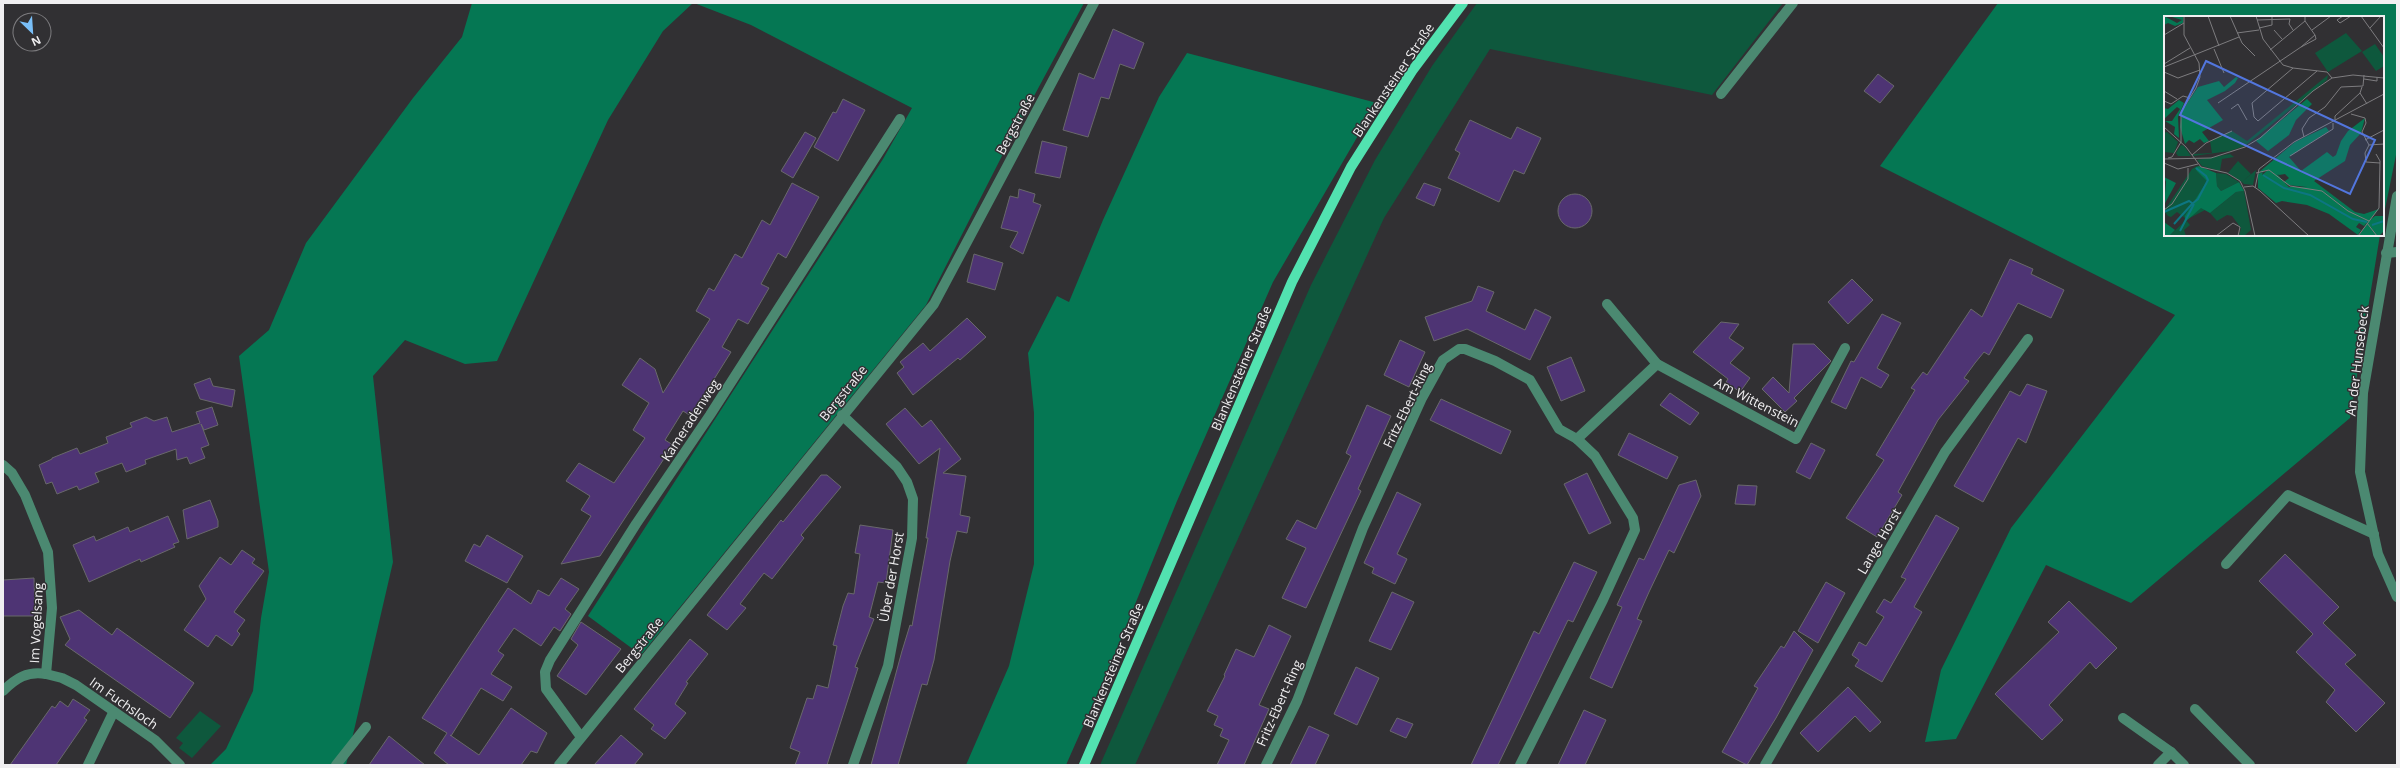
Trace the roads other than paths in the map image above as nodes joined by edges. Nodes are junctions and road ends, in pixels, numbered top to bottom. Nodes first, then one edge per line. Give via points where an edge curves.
1 (1094, 3) edge
2 (1463, 3) edge
3 (1793, 3) edge
4 (1721, 94) dead end
5 (900, 119) dead end
6 (2397, 196) edge
7 (2397, 252) edge
8 (2386, 253) junction
9 (1607, 304) dead end
10 (2028, 339) dead end
11 (1846, 348) dead end
12 (1657, 364) junction
13 (842, 415) junction
14 (1577, 439) junction
15 (3, 465) edge
16 (2374, 534) junction
17 (2226, 564) dead end
18 (2397, 597) edge
19 (46, 674) junction
20 (3, 691) edge
21 (2195, 709) dead end
22 (113, 713) junction
23 (2123, 718) dead end
24 (366, 727) dead end
25 (581, 737) junction
26 (2171, 752) junction
27 (563, 764) edge
28 (88, 765) edge
29 (180, 765) edge
30 (336, 765) edge
31 (853, 765) edge
32 (1084, 765) edge
33 (1266, 765) edge
34 (1520, 765) edge
35 (1766, 765) edge
36 (2158, 765) edge
37 (2184, 765) edge
38 (2250, 765) edge

1 - 13 street, Bergstraße via 934,304
2 - 32 main road, Blankensteiner Straße via 1412,71 1351,167 1292,282
3 - 4 street
5 - 25 street, Kameradenweg via 550,660 545,672 546,689
6 - 8 street, An der Hunsebeck
7 - 8 street
8 - 16 street, An der Hunsebeck via 2363,393 2360,472
9 - 12 street, Am Wittenstein
10 - 35 street, Lange Horst via 1945,452
11 - 12 street, Am Wittenstein via 1796,439
12 - 14 street
13 - 25 street, Bergstraße
13 - 31 street, Über der Horst via 897,467 907,482 913,499 912,538 888,666
14 - 33 street, Fritz-Ebert-Ring via 1559,429 1533,384 1520,374 1465,349 1459,349 1443,360 1422,398 1363,528 1297,700
14 - 34 street, Fritz-Ebert-Ring via 1595,456 1632,518 1635,530 1603,600
15 - 19 street, Im Vogelsang via 12,473 25,495 48,552 52,608
16 - 17 street via 2288,495
16 - 18 street, An der Hunsebeck via 2378,554
19 - 20 street, Im Vogelsang via 32,673 19,677
19 - 22 street, Im Fuchsloch via 76,685
21 - 38 street
22 - 28 street
22 - 29 street, Im Fuchsloch via 154,740
23 - 26 street
24 - 30 street
25 - 27 street, Bergstraße
26 - 36 street
26 - 37 street

